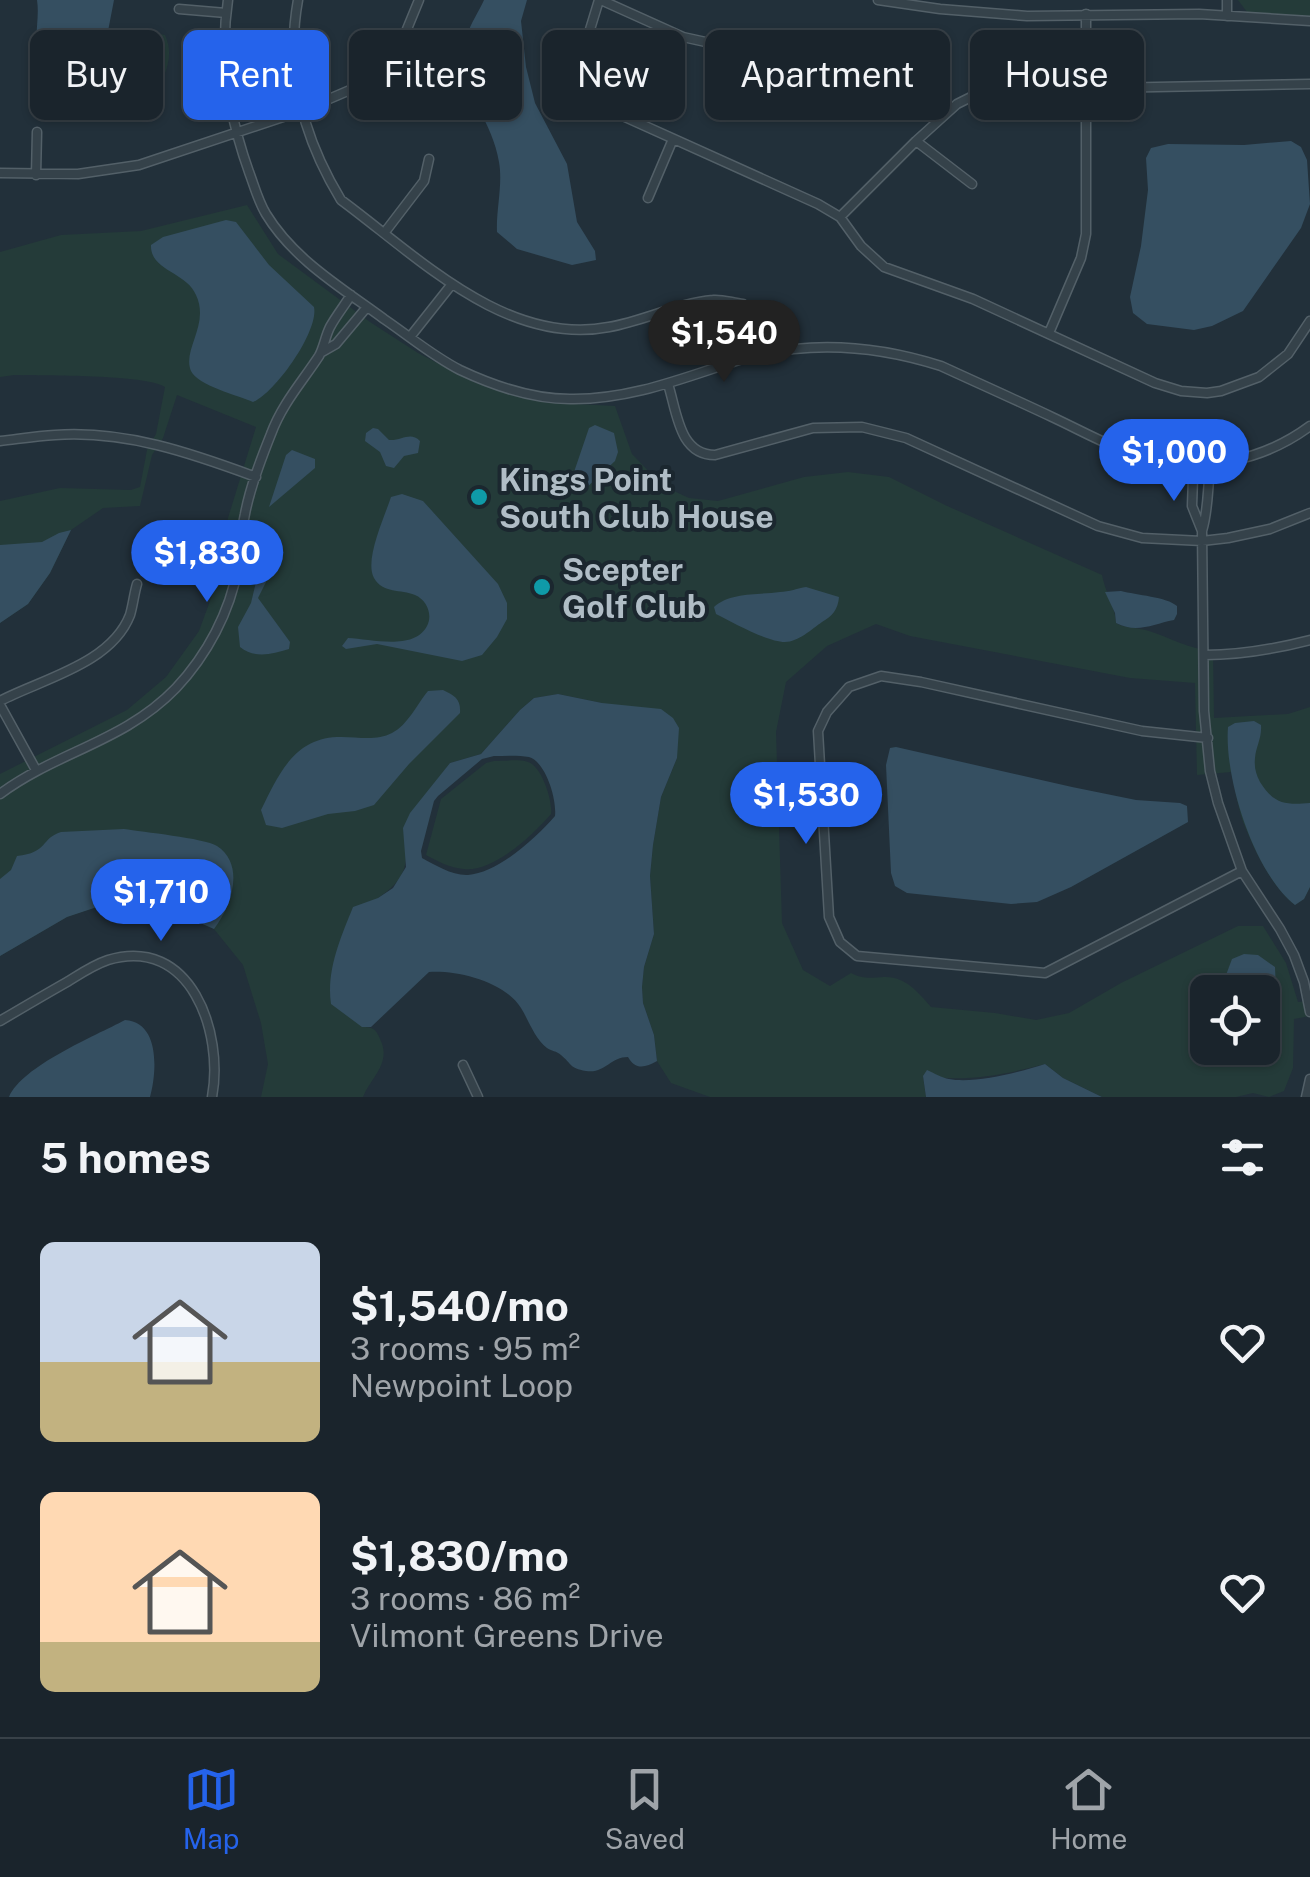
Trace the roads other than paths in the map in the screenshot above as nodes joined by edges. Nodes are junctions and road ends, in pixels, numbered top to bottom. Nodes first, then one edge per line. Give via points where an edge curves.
1 (228, 0) edge
2 (298, 0) edge
3 (419, 0) edge
4 (600, 0) edge
5 (878, 0) edge
6 (1227, 0) edge
7 (179, 9) dead end
8 (226, 13) junction
9 (1086, 14) junction
10 (1226, 16) junction
11 (1310, 21) edge
12 (295, 30) edge
13 (1086, 30) edge
14 (705, 42) edge
15 (1310, 84) edge
16 (1144, 88) edge
17 (970, 98) edge
18 (329, 100) edge
19 (274, 120) edge
20 (304, 120) edge
21 (1086, 120) edge
22 (37, 132) dead end
23 (234, 132) junction
24 (674, 140) junction
25 (916, 141) junction
26 (430, 159) dead end
27 (0, 174) edge
28 (36, 176) junction
29 (972, 184) dead end
30 (648, 198) dead end
31 (840, 217) junction
32 (385, 232) junction
33 (452, 284) junction
34 (350, 295) junction
35 (743, 304) dead end
36 (367, 306) junction
37 (1310, 320) edge
38 (1049, 332) junction
39 (410, 337) junction
40 (322, 352) junction
41 (668, 384) junction
42 (1310, 426) edge
43 (0, 442) edge
44 (1211, 464) junction
45 (1190, 465) junction
46 (256, 477) junction
47 (1310, 513) edge
48 (1202, 536) junction
49 (136, 584) dead end
50 (1310, 640) edge
51 (1205, 655) junction
52 (0, 703) edge
53 (1208, 738) junction
54 (36, 770) junction
55 (0, 794) edge
56 (1242, 872) junction
57 (1310, 1008) edge
58 (0, 1020) edge
59 (463, 1064) dead end
60 (1310, 1080) edge
61 (212, 1097) edge
62 (478, 1097) edge
63 (1306, 1097) edge

1 - 8 street
2 - 12 street
3 - 18 street via 391,68
4 - 14 street
4 - 24 street via 588,36 598,95 614,112
5 - 9 street via 1026,16
6 - 10 street
7 - 8 street
8 - 23 street
9 - 10 street
9 - 13 street
10 - 11 street
15 - 16 street
17 - 25 street
19 - 23 street
20 - 32 street via 341,200
21 - 38 street via 1086,234
22 - 28 street
23 - 28 street via 139,165
23 - 34 street via 264,211 282,238
24 - 30 street
24 - 31 street
25 - 29 street
25 - 31 street
26 - 32 street via 424,181
27 - 28 street
31 - 38 street via 884,267
32 - 33 street
33 - 35 street via 490,308 571,330 605,328 715,299
33 - 39 street
34 - 36 street
34 - 40 street
36 - 39 street
36 - 40 street
37 - 38 street via 1271,369 1207,393 1155,383
39 - 41 street via 459,369 532,395 596,399
40 - 46 street via 280,412
41 - 45 street via 774,351 879,350 942,366 1121,450
41 - 48 street via 685,439 704,455 813,428 876,429 1114,532 1155,540
42 - 44 street via 1270,449
43 - 46 street via 58,434 117,437
44 - 45 street
44 - 48 street
45 - 48 street
46 - 54 street via 230,597 189,674 126,728
47 - 48 street via 1270,529
48 - 51 street
49 - 52 street via 130,614 106,645
50 - 51 street
51 - 53 street
52 - 54 street
53 - 56 street via 1214,787
53 - 56 street via 1142,732 881,676 849,687 818,732 829,917 840,942 857,956 1045,973
54 - 55 street
56 - 57 street via 1294,955
58 - 61 street via 102,962 158,962 187,981 202,1008 214,1052
59 - 62 street
60 - 63 street

